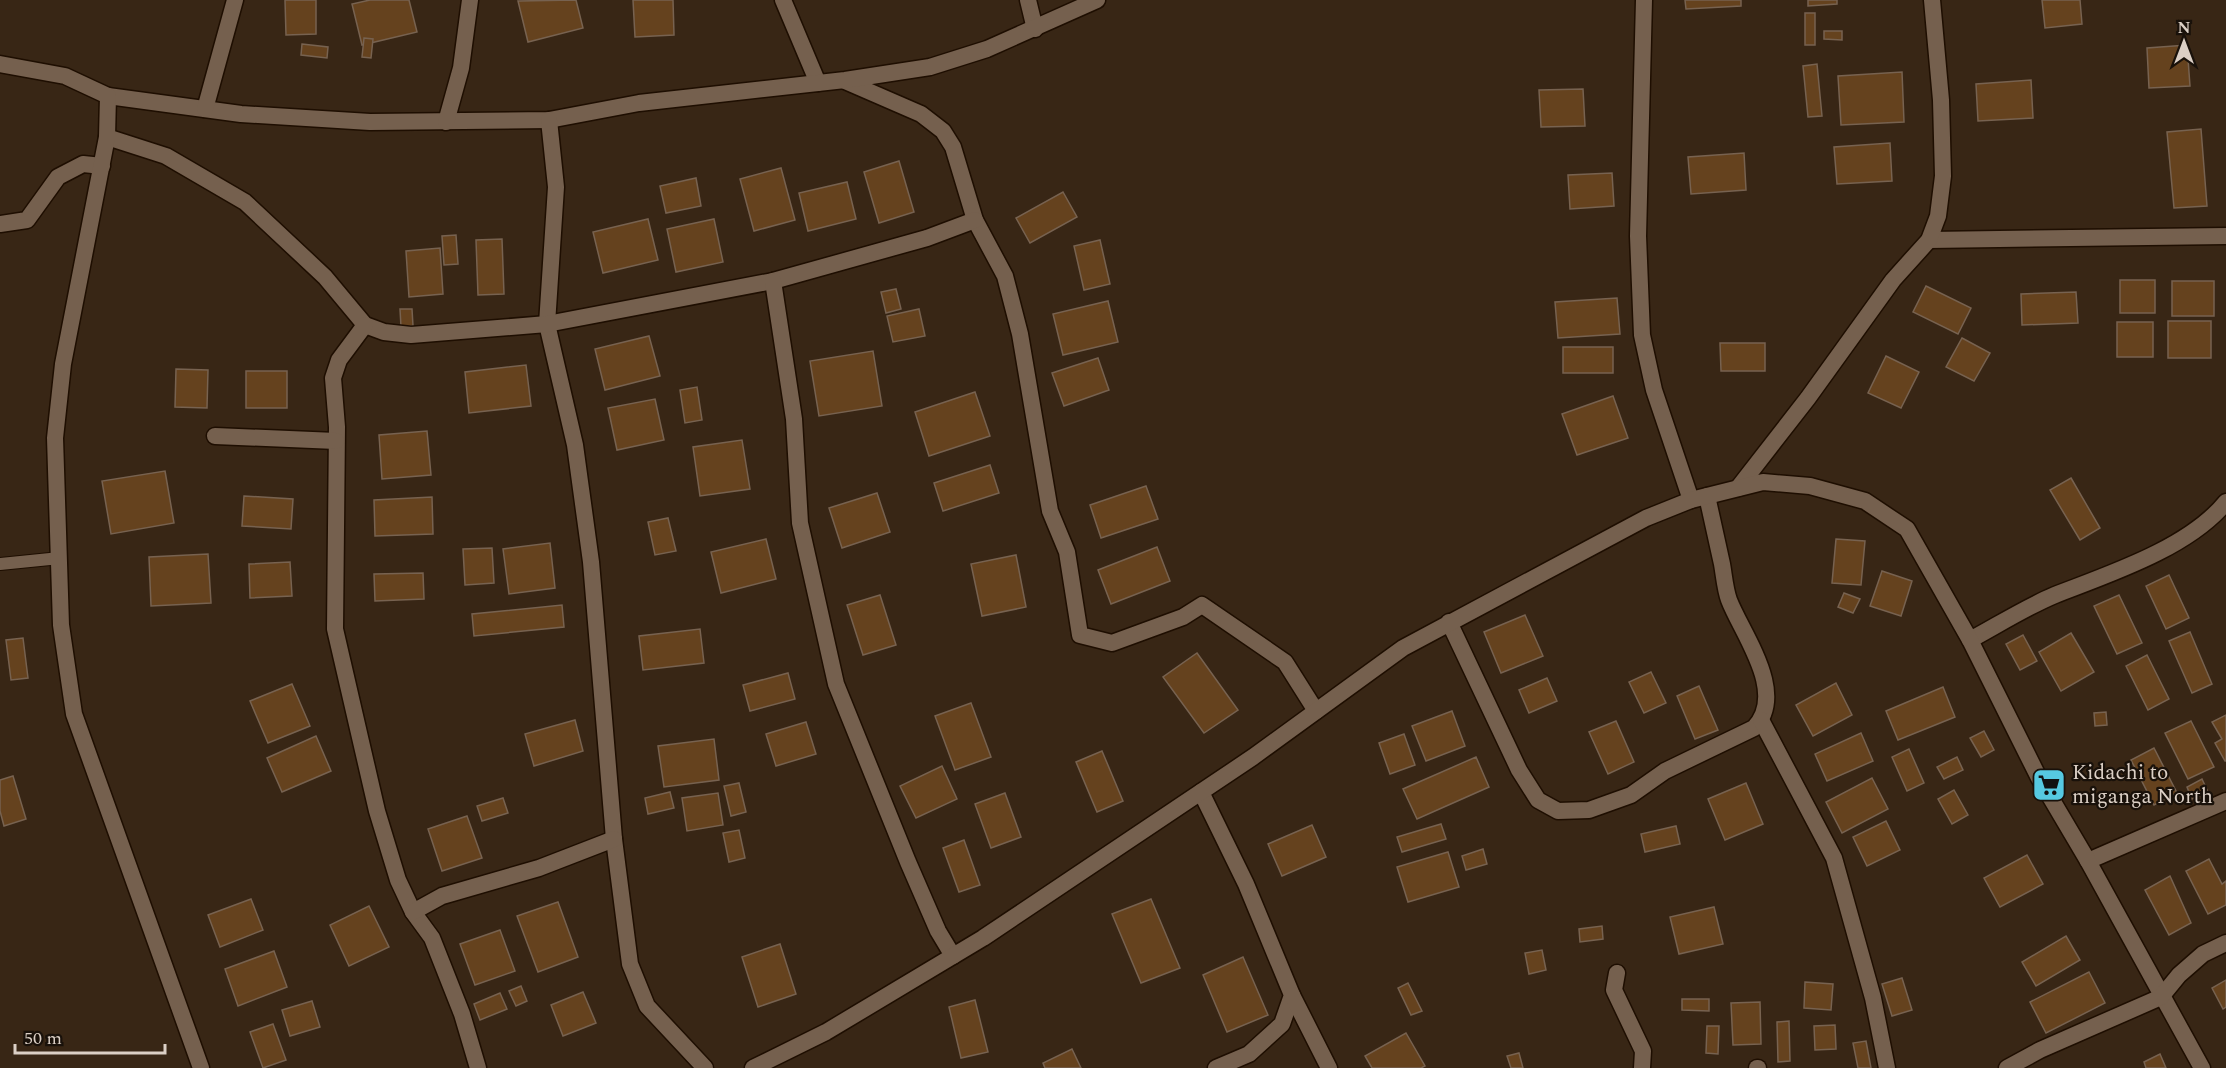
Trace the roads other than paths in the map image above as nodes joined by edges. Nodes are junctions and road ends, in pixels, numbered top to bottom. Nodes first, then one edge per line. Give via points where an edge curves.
1 (235, 0) edge
2 (470, 0) edge
3 (783, 0) edge
4 (1028, 0) edge
5 (1097, 0) edge
6 (1644, 0) edge
7 (1932, 0) edge
8 (1035, 29) junction
9 (0, 64) edge
10 (844, 80) junction
11 (818, 83) junction
12 (108, 96) junction
13 (205, 109) junction
14 (549, 120) junction
15 (446, 122) junction
16 (107, 137) junction
17 (102, 166) junction
18 (975, 220) junction
19 (0, 224) edge
20 (2226, 236) edge
21 (1929, 240) junction
22 (773, 281) junction
23 (547, 324) junction
24 (365, 325) junction
25 (215, 436) dead end
26 (336, 441) junction
27 (1738, 488) junction
28 (1699, 498) junction
29 (2226, 502) edge
30 (60, 558) junction
31 (0, 564) edge
32 (1449, 622) junction
33 (1970, 640) junction
34 (1316, 711) junction
35 (1761, 720) junction
36 (1201, 792) junction
37 (2226, 801) edge
38 (614, 839) junction
39 (2088, 861) junction
40 (413, 912) junction
41 (2226, 943) edge
42 (953, 956) junction
43 (1617, 973) dead end
44 (1292, 995) junction
45 (2161, 997) junction
46 (201, 1068) edge
47 (478, 1068) edge
48 (705, 1068) edge
49 (753, 1068) edge
50 (1216, 1068) edge
51 (1329, 1068) edge
52 (1642, 1068) edge
53 (1887, 1068) edge
54 (2007, 1068) edge
55 (2202, 1068) edge

1 - 13 street
2 - 15 street via 461,68
3 - 11 street
4 - 8 street
5 - 8 street
6 - 28 street via 1638,236 1642,334 1654,390
7 - 21 street via 1943,176 1938,216
8 - 10 street via 956,61
9 - 12 street via 65,76
10 - 11 street
10 - 18 street via 921,114 943,131 953,147
11 - 14 street via 639,103
12 - 13 street
12 - 16 street
13 - 15 street via 370,122
14 - 15 street
14 - 23 street via 556,187
16 - 17 street
16 - 24 street via 166,156 245,202 312,264
17 - 19 street via 83,164 58,177 27,220
17 - 30 street via 63,363 55,438
18 - 22 street via 927,238
18 - 34 street via 1005,276 1020,334 1050,511 1067,552 1080,635 1112,643 1183,617 1202,605 1285,662
20 - 21 street
21 - 27 street via 1893,280
22 - 23 street
22 - 42 street via 794,419 800,523 836,684 938,932
23 - 24 street via 411,335
23 - 38 street via 574,445 591,562
24 - 26 street via 339,360 333,378
25 - 26 street
26 - 40 street via 335,629 377,811 398,880
27 - 28 street
27 - 33 street via 1763,482 1809,486 1865,501 1882,512 1907,529
28 - 32 street via 1614,533
28 - 35 street via 1729,599 1761,666 1766,698
29 - 33 street via 2155,554 2054,596
30 - 31 lane
30 - 46 street via 61,625 74,714
32 - 34 street via 1403,648
32 - 35 street via 1520,770 1538,800 1558,811 1589,810 1631,795 1665,771 1745,733
33 - 39 street via 2039,778
34 - 36 street
35 - 53 street via 1834,858 1873,998
36 - 42 street
36 - 44 street via 1246,884
37 - 39 street
38 - 40 street via 539,868 442,896
38 - 48 street via 630,964 647,1006
39 - 45 street
40 - 47 street via 432,938
41 - 45 street via 2195,961
42 - 49 street via 826,1032
43 - 52 street via 1614,990 1643,1051
44 - 50 street via 1282,1024 1249,1054
44 - 51 street
45 - 54 street
45 - 55 street

